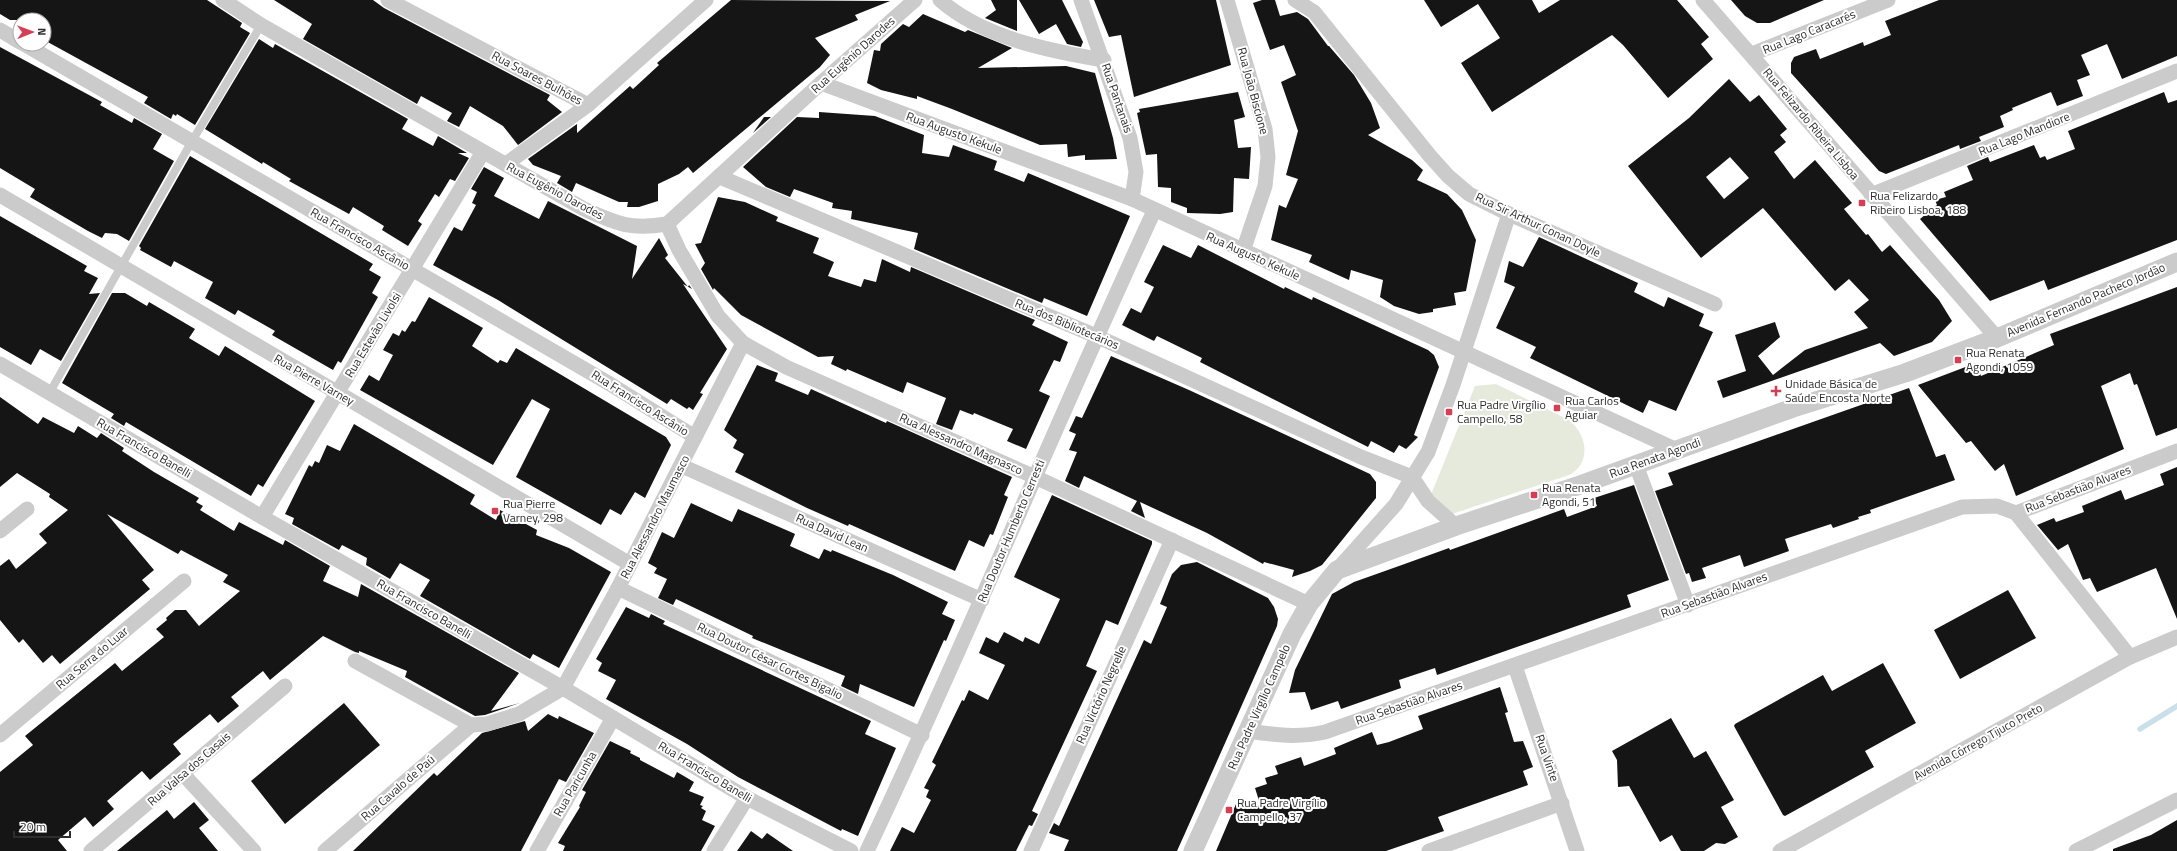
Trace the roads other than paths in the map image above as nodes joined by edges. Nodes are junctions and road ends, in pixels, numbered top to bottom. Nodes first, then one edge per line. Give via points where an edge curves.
1 (223, 0) edge
2 (388, 0) edge
3 (706, 0) edge
4 (915, 0) edge
5 (940, 0) edge
6 (1081, 0) edge
7 (1227, 0) edge
8 (1296, 0) edge
9 (1703, 0) edge
10 (1888, 0) edge
11 (261, 25) junction
12 (0, 30) edge
13 (12, 37) edge
14 (38, 52) edge
15 (1752, 54) junction
16 (1104, 60) junction
17 (2177, 71) edge
18 (821, 83) junction
19 (588, 105) junction
20 (192, 142) junction
21 (483, 152) junction
22 (506, 164) junction
23 (720, 177) junction
24 (0, 195) edge
25 (1871, 195) junction
26 (1132, 199) junction
27 (1154, 211) junction
28 (1509, 214) junction
29 (667, 224) junction
30 (1243, 251) junction
31 (2177, 262) edge
32 (120, 267) junction
33 (412, 270) junction
34 (1715, 304) dead end
35 (1096, 336) junction
36 (1997, 338) junction
37 (743, 344) junction
38 (1464, 351) junction
39 (0, 364) edge
40 (1905, 372) joint
41 (50, 392) junction
42 (337, 394) junction
43 (695, 437) junction
44 (1677, 450) junction
45 (2177, 451) edge
46 (1636, 465) junction
47 (682, 466) junction
48 (1035, 477) junction
49 (1412, 477) junction
50 (27, 508) dead end
51 (2016, 513) junction
52 (262, 517) junction
53 (1456, 526) junction
54 (0, 531) edge
55 (1172, 540) junction
56 (630, 564) junction
57 (1337, 570) junction
58 (184, 581) dead end
59 (618, 588) junction
60 (982, 600) junction
61 (1309, 604) junction
62 (1688, 605) junction
63 (2177, 637) edge
64 (2130, 657) junction
65 (355, 660) dead end
66 (1515, 666) junction
67 (285, 686) dead end
68 (563, 688) junction
69 (613, 718) junction
70 (471, 725) junction
71 (1248, 731) junction
72 (0, 735) edge
73 (922, 735) junction
74 (183, 774) junction
75 (747, 798) junction
76 (2177, 800) edge
77 (1562, 803) junction
78 (91, 851) edge
79 (254, 851) edge
80 (325, 851) edge
81 (537, 851) edge
82 (714, 851) edge
83 (851, 851) edge
84 (867, 851) edge
85 (1031, 851) edge
86 (1193, 851) edge
87 (1429, 851) edge
88 (1578, 851) edge
89 (1780, 851) edge
90 (2076, 851) edge

1 - 11 street, Rua Eugênio Darodes
2 - 19 street, Rua Soares Bulhões
3 - 19 street, Rua Soares Bulhões
4 - 18 street, Rua Eugênio Darodes
5 - 16 street via 993,32 1056,52
6 - 16 street, Rua Pantanais
7 - 30 street, Rua João Biscione via 1265,129 1268,157 1265,186
8 - 28 street, Rua Sir Arthur Conan Doyle via 1314,12 1448,176 1469,194
9 - 15 street, Rua Felizardo Ribeira Lisboa
10 - 15 street, Rua Lago Caracarés
11 - 20 lane
11 - 21 street, Rua Eugênio Darodes
12 - 13 street
14 - 20 street, Rua Francisco Ascânio
15 - 25 street, Rua Felizardo Ribeira Lisboa
16 - 26 street, Rua Pantanais via 1134,156 1136,172
17 - 25 street, Rua Lago Mandiore
18 - 23 street, Rua Eugênio Darodes
18 - 26 street, Rua Augusto Kekule
19 - 22 street
20 - 32 lane
20 - 33 street, Rua Francisco Ascânio
21 - 22 street, Rua Eugênio Darodes
21 - 33 street, Rua Estevão Livolsi
22 - 29 street, Rua Eugênio Darodes via 584,209 617,223 643,228
23 - 29 street, Rua Eugênio Darodes
23 - 35 street, Rua dos Bibliotecários
24 - 32 street, Rua Pierre Varney
25 - 36 street, Rua Felizardo Ribeira Lisboa
26 - 27 street, Rua Augusto Kekule
27 - 30 street, Rua Augusto Kekule
27 - 35 street, Rua Doutor Humberto Cerresti
28 - 34 street, Rua Sir Arthur Conan Doyle
28 - 38 street
29 - 37 street, Rua Alessandro Magnasco via 679,250 718,316
30 - 38 street, Rua Augusto Kekule
31 - 36 street, Avenida Fernando Pacheco Jordão
32 - 41 lane
32 - 42 street, Rua Pierre Varney
33 - 42 street, Rua Estevão Livolsi
33 - 43 street, Rua Francisco Ascânio via 610,384
35 - 48 street, Rua Doutor Humberto Cerresti
35 - 49 street, Rua dos Bibliotecários via 1362,457
36 - 40 street, Avenida Fernando Pacheco Jordão
37 - 43 street, Rua Alessandro Maumasco
37 - 48 street, Rua Alessandro Magnasco via 786,367
38 - 44 street, Rua Augusto Kekule
38 - 49 street via 1428,452
39 - 41 street, Rua Francisco Banelli
40 - 44 street, Rua Renata Agondi via 1793,408
41 - 52 street, Rua Francisco Banelli
42 - 52 street, Rua Estevão Livolsi
42 - 56 street, Rua Pierre Varney
43 - 47 street, Rua Alessandro Maumasco
44 - 46 street, Rua Renata Agondi
45 - 51 street, Rua Sebastião Alvares
46 - 53 street, Rua Renata Agondi
46 - 62 street
47 - 56 street, Rua Alessandro Maumasco
47 - 60 street, Rua David Lean
48 - 55 street, Rua Alessandro Magnasco
48 - 60 street, Rua Doutor Humberto Cerresti
49 - 53 street via 1428,501
49 - 57 street via 1396,504
50 - 54 street
51 - 62 street, Rua Sebastião Alvares via 1997,506 1962,507
51 - 64 street
52 - 68 street, Rua Francisco Banelli
53 - 57 street, Rua Renata Agondi
55 - 61 street, Rua Alessandro Magnasco
55 - 85 street, Rua Victório Negrelle
56 - 59 street, Rua Alessandro Maumasco
57 - 61 street, Rua Padre Virgílio Campelo
58 - 72 street, Rua Serra do Luar
59 - 68 street, Rua Alessandro Maumasco
59 - 73 street, Rua Doutor César Cortes Bigalio
60 - 73 street, Rua Doutor Humberto Cerresti
61 - 71 street, Rua Padre Virgílio Campelo via 1292,634
62 - 66 street, Rua Sebastião Alvares
63 - 64 street, Avenida Córrego Tijuco Preto
64 - 89 street, Avenida Córrego Tijuco Preto
65 - 70 street
66 - 71 street, Rua Sebastião Alvares via 1325,732 1307,736 1286,736
66 - 77 street, Rua Vinte
67 - 74 street, Rua Valsa dos Casais
68 - 69 street, Rua Francisco Banelli
68 - 70 street via 519,714 487,724
69 - 75 street, Rua Francisco Banelli
69 - 81 street, Rua Paricunha
70 - 80 street, Rua Cavalo de Paú
71 - 86 street, Rua Padre Virgílio Campelo
73 - 84 street, Rua Doutor Humberto Cerresti
74 - 78 street, Rua Valsa dos Casais
74 - 79 street
75 - 82 street
75 - 83 street, Rua Francisco Banelli
76 - 90 street
77 - 87 street
77 - 88 street, Rua Vinte

